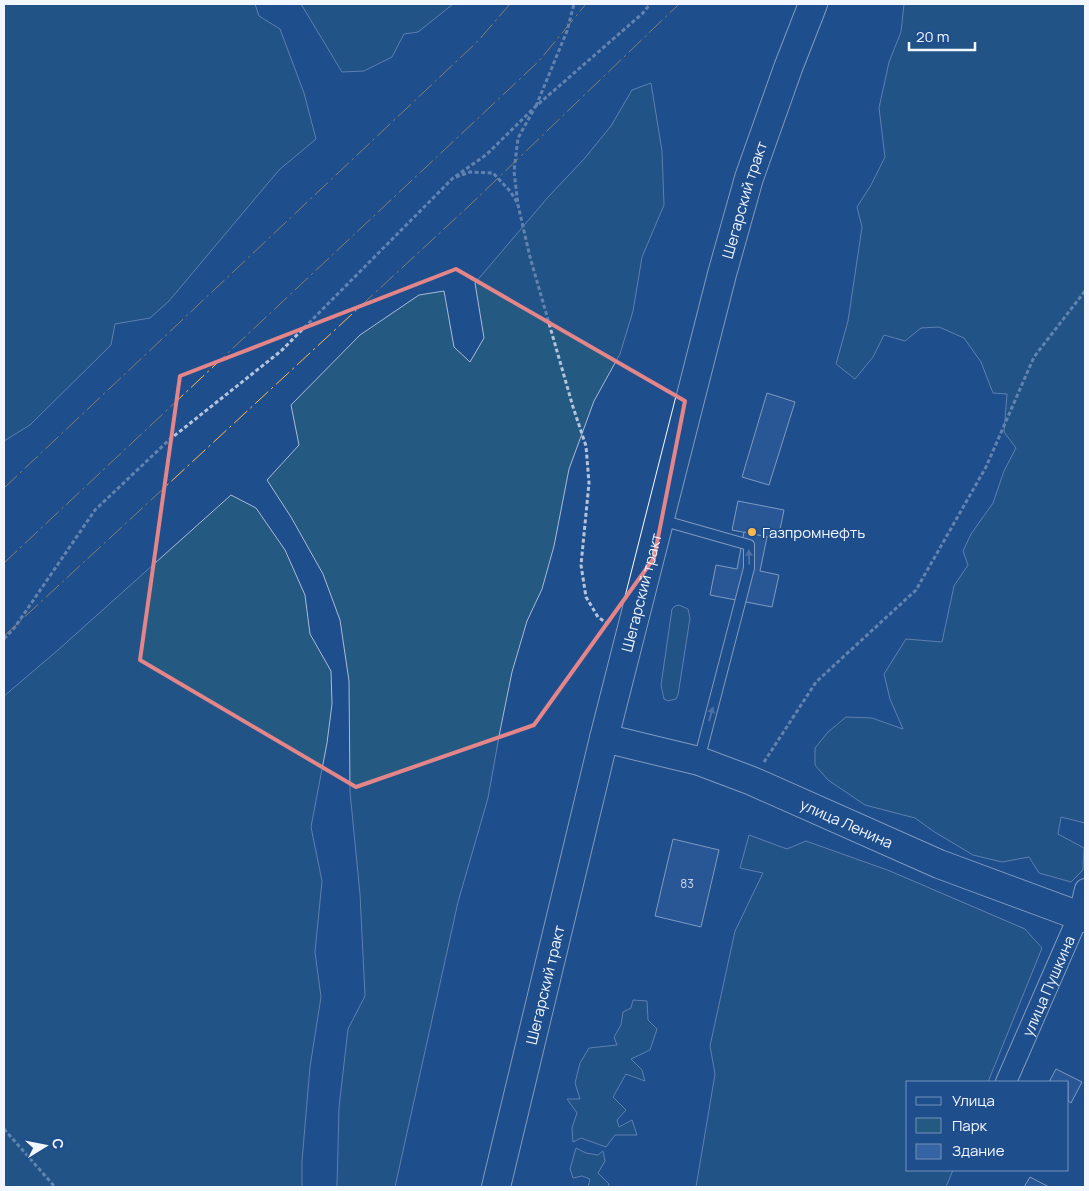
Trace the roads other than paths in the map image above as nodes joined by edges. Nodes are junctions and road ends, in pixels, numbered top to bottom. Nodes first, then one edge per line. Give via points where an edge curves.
1 (813, 4) edge
2 (660, 519) junction
3 (604, 738) junction
4 (698, 762) junction
5 (1085, 889) edge
6 (1082, 916) edge
7 (1006, 1081) edge
8 (496, 1187) edge

1 - 2 main road, Шегарский тракт via 749,178
2 - 3 main road, Шегарский тракт
4 -> 2 lane via 749,568 749,545
3 - 4 main road, улица Ленина
3 - 8 main road, Шегарский тракт
4 - 6 main road, улица Ленина via 752,781 939,864
5 - 6 street, улица Пушкина
6 - 7 street, улица Пушкина

